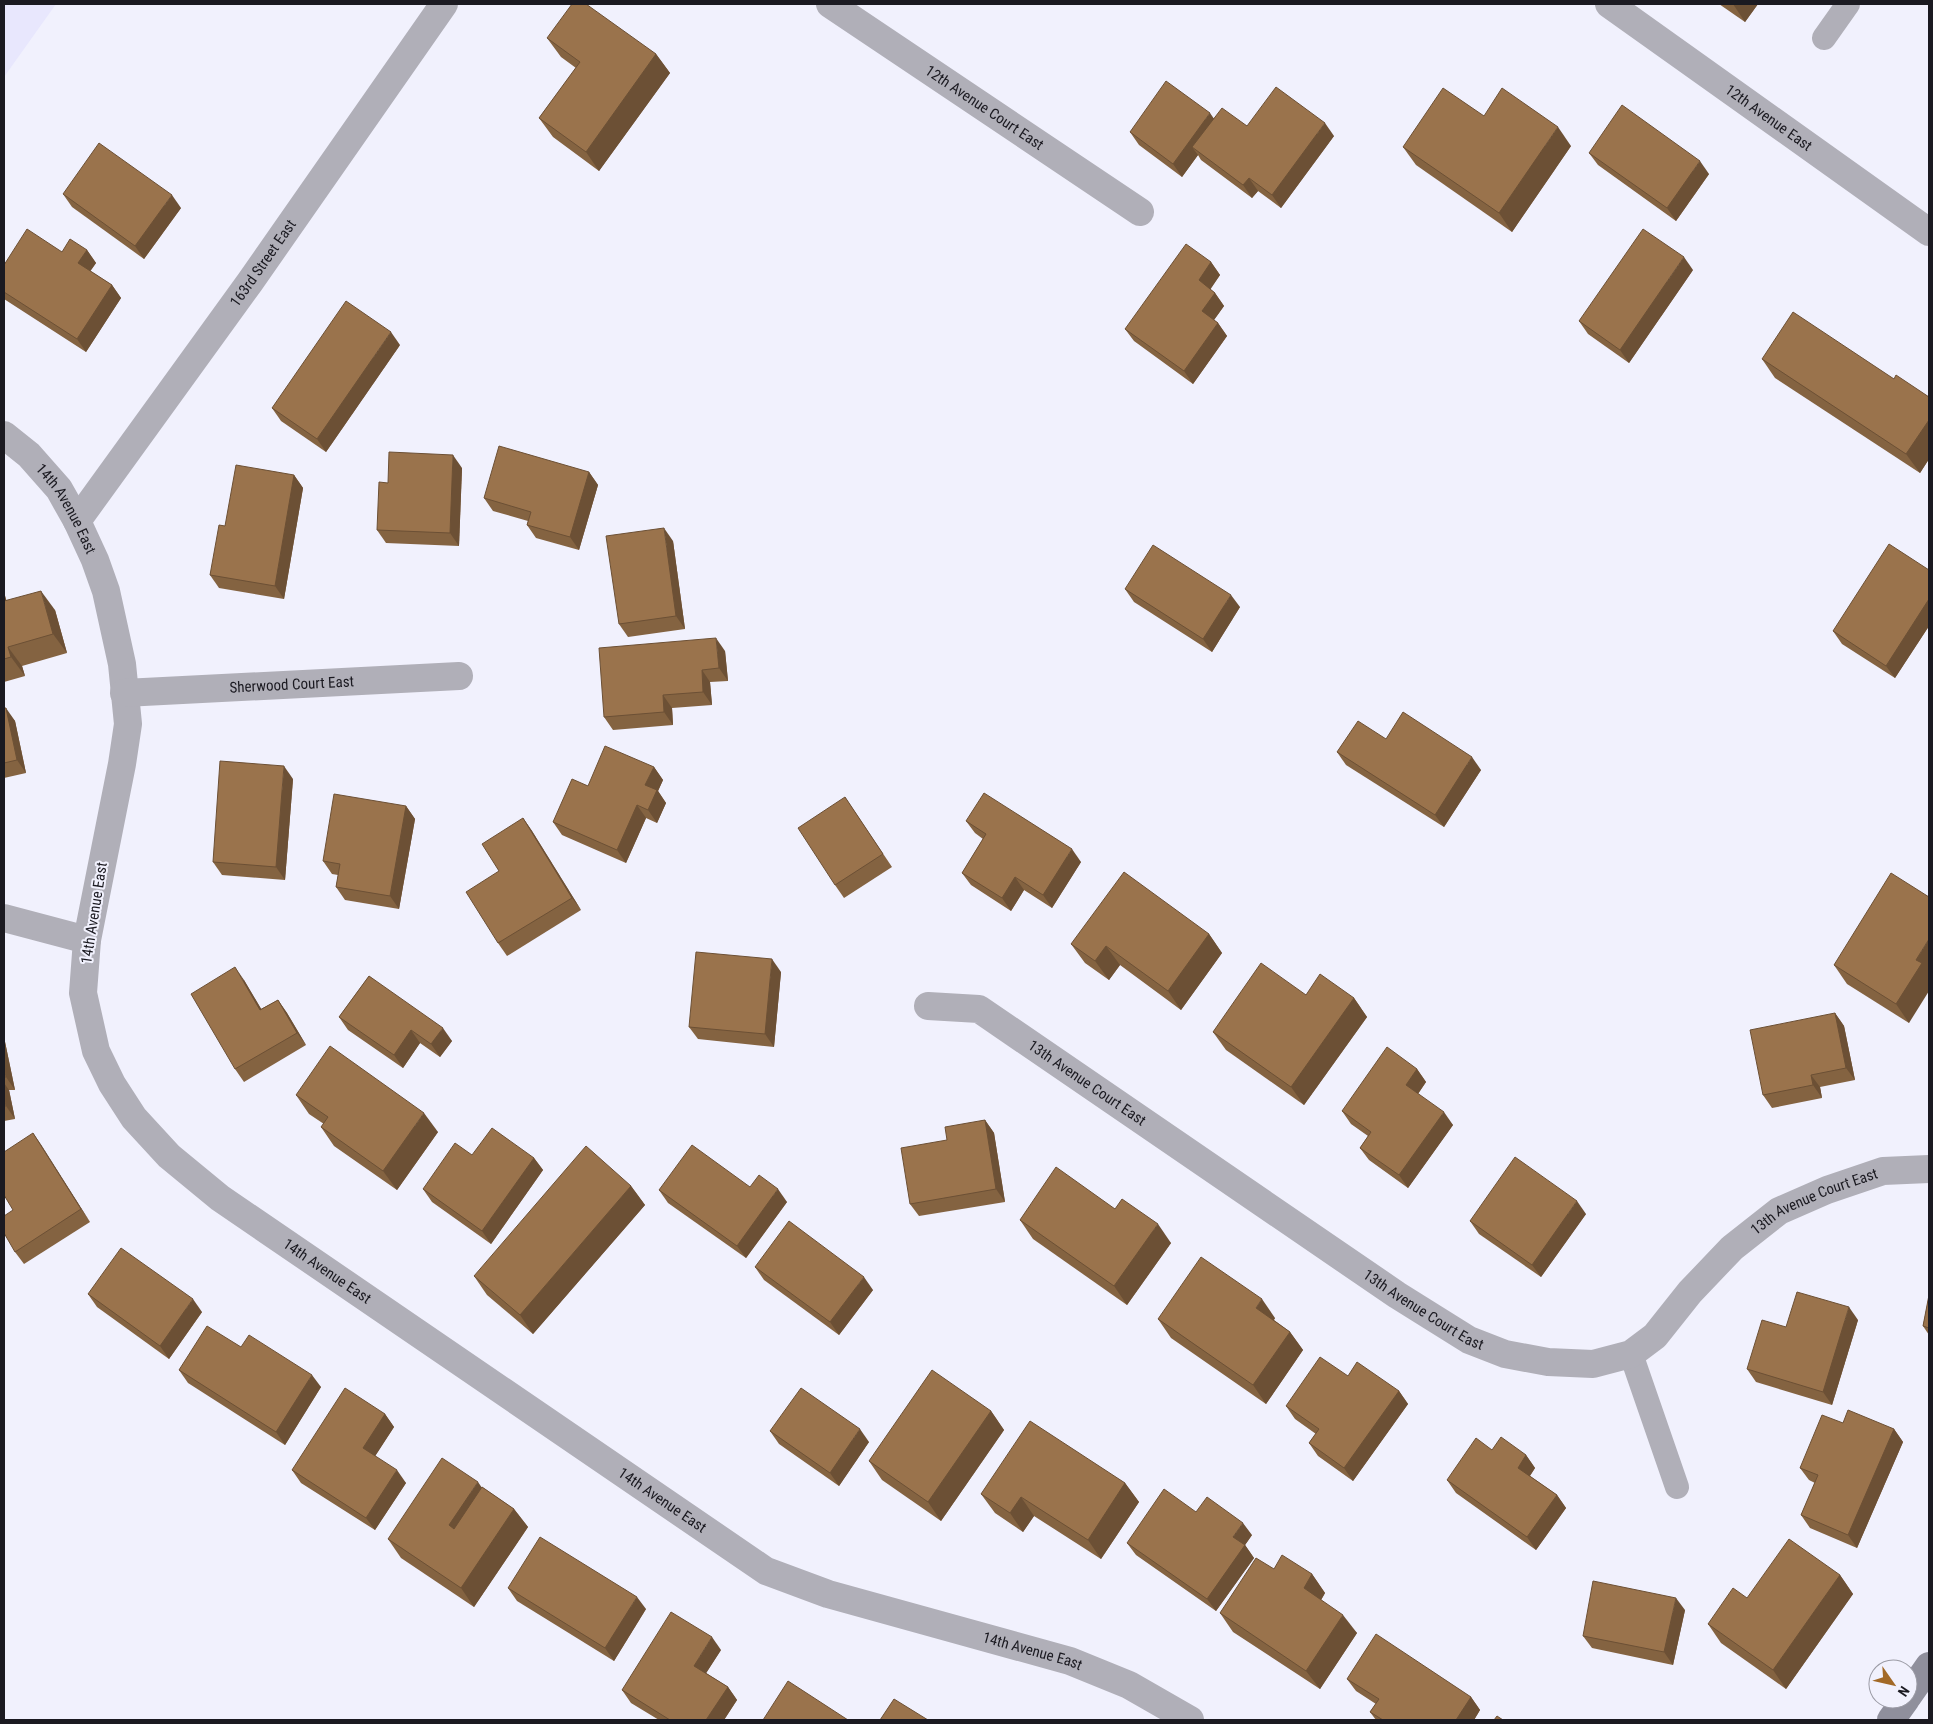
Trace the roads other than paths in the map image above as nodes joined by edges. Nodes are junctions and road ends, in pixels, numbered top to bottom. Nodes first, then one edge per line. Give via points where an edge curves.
1 (444, 4) edge
2 (830, 4) edge
3 (1609, 4) edge
4 (1848, 4) edge
5 (1824, 38) dead end
6 (1140, 212) dead end
7 (1929, 232) edge
8 (4, 434) edge
9 (77, 521) junction
10 (458, 676) dead end
11 (124, 693) junction
12 (4, 918) edge
13 (87, 940) junction
14 (928, 1006) dead end
15 (1929, 1169) edge
16 (1631, 1354) junction
17 (1677, 1487) dead end
18 (1928, 1669) edge
19 (1918, 1683) edge
20 (1899, 1709) edge
21 (1190, 1720) edge
22 (1891, 1720) edge

1 - 9 street, 163rd Street East via 250,282
2 - 6 street, 12th Avenue Court East
3 - 7 street, 12th Avenue East
4 - 5 lane
8 - 9 street, 14th Avenue East via 29,455 60,489
9 - 11 street, 14th Avenue East via 106,591 122,664
10 - 11 street, Sherwood Court East
11 - 13 street, 14th Avenue East via 128,724
12 - 13 street
13 - 21 street, 14th Avenue East via 83,993 96,1051 112,1084 134,1118 169,1156 220,1198 766,1571 828,1594 1070,1661 1129,1685
14 - 16 street, 13th Avenue Court East via 980,1009 1396,1295 1468,1340 1506,1354 1548,1362 1593,1364
15 - 16 street, 13th Avenue Court East via 1883,1171 1779,1211 1732,1248 1690,1292 1655,1336
16 - 17 lane
18 - 19 street
20 - 22 street

